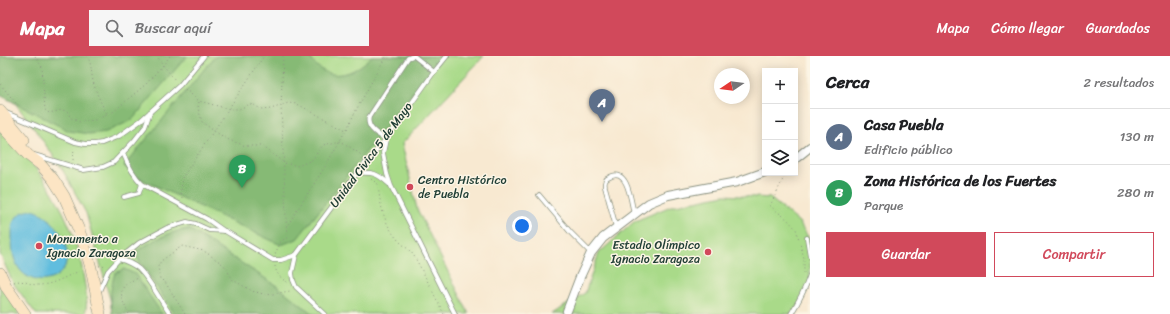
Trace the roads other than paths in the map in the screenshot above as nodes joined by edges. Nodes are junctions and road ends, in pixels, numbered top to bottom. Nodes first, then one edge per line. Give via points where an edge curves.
1 (204, 56) edge
2 (413, 56) edge
3 (447, 56) edge
4 (434, 72) junction
5 (0, 110) edge
6 (150, 112) junction
7 (0, 124) edge
8 (386, 139) junction
9 (810, 146) edge
10 (123, 153) junction
11 (798, 156) edge
12 (34, 158) junction
13 (357, 173) junction
14 (762, 173) edge
15 (142, 184) junction
16 (391, 186) junction
17 (540, 195) dead end
18 (124, 198) dead end
19 (634, 214) junction
20 (616, 227) junction
21 (224, 231) junction
22 (807, 238) dead end
23 (591, 253) junction
24 (296, 255) junction
25 (810, 256) edge
26 (119, 259) junction
27 (0, 273) edge
28 (810, 275) edge
29 (97, 295) junction
30 (566, 313) edge
31 (25, 314) edge
32 (92, 314) edge
33 (100, 314) edge
34 (170, 314) edge
35 (325, 314) edge
36 (455, 314) edge
37 (791, 314) edge

1 - 6 lane via 180,85
2 - 4 lane
2 - 8 lane via 408,58 369,117 368,123 376,134
3 - 4 lane, Unidad Civica 5 de Mayo
4 - 8 lane, Unidad Civica 5 de Mayo
5 - 6 lane via 85,144 111,140
5 - 12 main road
6 - 10 lane via 145,127
7 - 12 main road
8 - 13 lane, Unidad Civica 5 de Mayo
8 - 16 lane via 383,153 386,174
9 - 11 street
10 - 12 lane via 114,162 84,170
10 - 15 lane via 130,170
12 - 29 main road via 64,196 78,228
13 - 16 lane via 375,174
13 - 24 lane, Unidad Civica 5 de Mayo
14 - 19 street via 736,182 668,196 649,203
15 - 18 lane via 140,193
15 - 21 lane via 208,219
16 - 36 lane
17 - 23 lane
19 - 20 street
19 - 20 lane via 623,177 618,174 606,178 605,187
20 - 23 street
21 - 24 lane via 273,260
21 - 26 lane via 209,230 191,222 178,224 139,243
22 - 25 lane
23 - 30 street
24 - 35 lane, Unidad Civica 5 de Mayo via 292,273 296,287
26 - 29 lane via 108,271
26 - 34 lane via 138,268
27 - 31 main road
28 - 37 lane via 806,288
29 - 32 main road
29 - 33 main road

